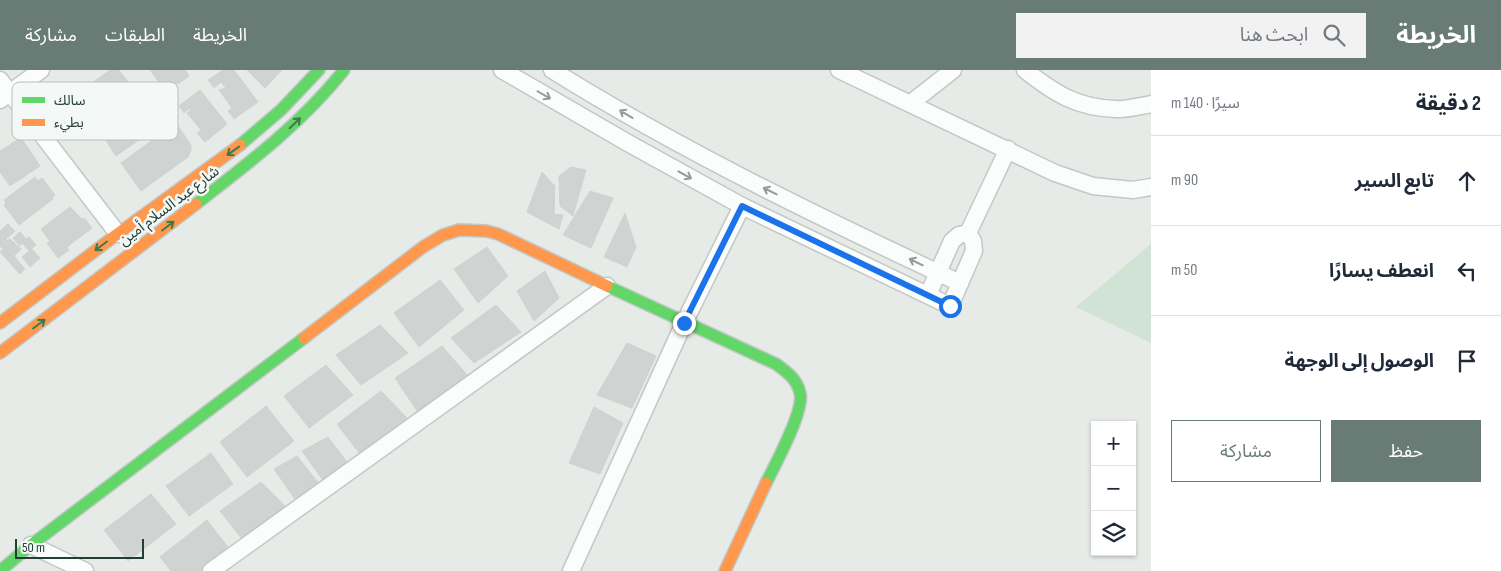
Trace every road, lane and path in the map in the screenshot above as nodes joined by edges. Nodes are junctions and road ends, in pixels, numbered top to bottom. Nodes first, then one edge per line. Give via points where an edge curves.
1 (41, 70) edge
2 (319, 70) edge
3 (344, 70) edge
4 (502, 70) edge
5 (552, 70) edge
6 (839, 70) edge
7 (953, 70) edge
8 (1025, 70) edge
9 (19, 82) edge
10 (3, 91) edge
11 (12, 102) edge
12 (911, 103) junction
13 (1151, 104) edge
14 (42, 140) edge
15 (1008, 150) junction
16 (1151, 188) edge
17 (742, 206) junction
18 (968, 233) junction
19 (118, 234) junction
20 (938, 273) junction
21 (960, 283) junction
22 (607, 286) junction
23 (928, 295) junction
24 (0, 323) edge
25 (684, 323) junction
26 (0, 353) edge
27 (31, 544) junction
28 (1, 569) edge
29 (85, 571) edge
30 (211, 571) edge
31 (571, 571) edge
32 (725, 571) edge

1 - 9 street
2 -> 19 street, شارع عبد السلام أمين via 242,146
26 -> 3 street, شارع عبد السلام أمين via 254,160 293,125
4 -> 17 street
20 -> 5 street via 738,176
6 - 12 street
7 - 12 street
8 - 13 street via 1051,91 1083,105 1118,110
10 - 11 street
12 - 15 street
14 - 19 street
15 - 16 street via 1055,173 1093,186 1133,190
15 - 18 street
17 - 23 street
17 - 25 street
18 - 20 street via 952,241
18 - 21 street via 974,251
19 -> 24 street, شارع عبد السلام أمين
20 - 21 street
20 - 23 street
21 - 23 street via 950,306
22 - 25 street
22 - 27 street via 498,234 472,228 446,233
22 - 30 street
25 - 31 street
25 - 32 street via 776,364 793,377 801,394 798,414
27 - 28 street
27 - 29 street

